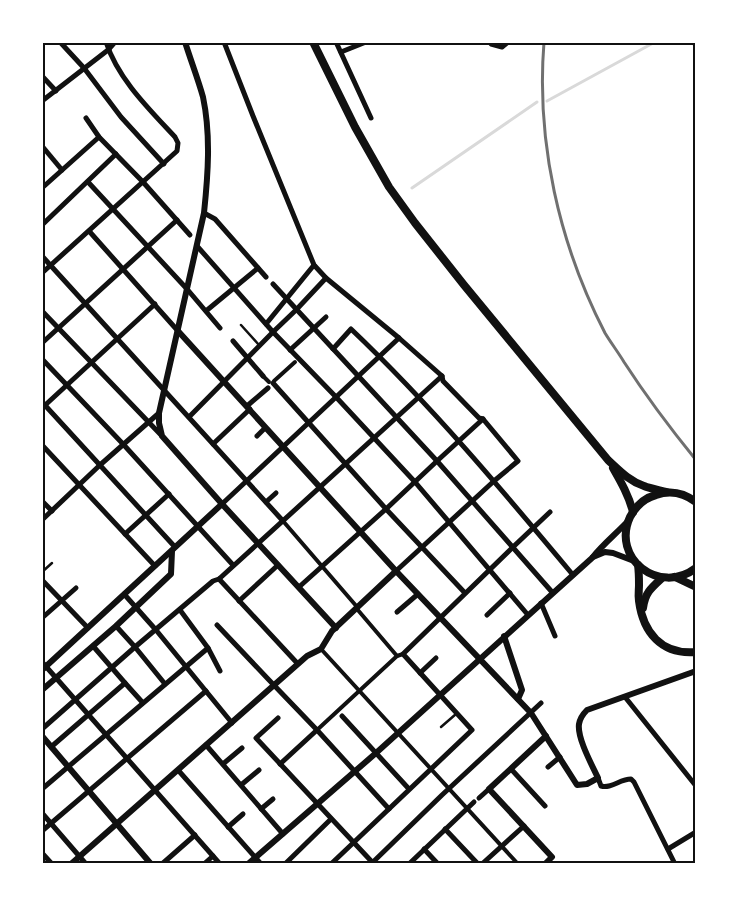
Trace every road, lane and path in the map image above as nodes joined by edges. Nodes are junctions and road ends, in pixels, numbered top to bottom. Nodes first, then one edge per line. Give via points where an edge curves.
1 (60, 42) edge
2 (106, 42) edge
3 (115, 42) edge
4 (185, 42) edge
5 (224, 42) edge
6 (313, 42) edge
7 (336, 42) edge
8 (366, 42) edge
9 (508, 42) edge
10 (491, 43) edge
11 (108, 50) junction
12 (340, 52) junction
13 (84, 68) junction
14 (42, 76) edge
15 (56, 91) junction
16 (42, 101) edge
17 (86, 118) dead end
18 (371, 118) dead end
19 (99, 137) junction
20 (43, 148) edge
21 (116, 154) junction
22 (164, 164) junction
23 (62, 170) junction
24 (88, 182) junction
25 (143, 182) junction
26 (42, 188) edge
27 (112, 208) junction
28 (204, 213) junction
29 (177, 220) junction
30 (42, 224) edge
31 (89, 231) junction
32 (190, 235) dead end
33 (197, 246) junction
34 (148, 247) junction
35 (42, 256) edge
36 (51, 265) junction
37 (314, 265) junction
38 (258, 268) junction
39 (124, 269) junction
40 (42, 273) edge
41 (266, 276) dead end
42 (326, 278) junction
43 (273, 284) dead end
44 (234, 288) junction
45 (187, 289) junction
46 (287, 298) junction
47 (86, 304) junction
48 (154, 304) junction
49 (296, 310) junction
50 (42, 311) edge
51 (206, 311) junction
52 (326, 317) dead end
53 (266, 324) junction
54 (241, 325) dead end
55 (59, 328) junction
56 (220, 328) dead end
57 (314, 328) junction
58 (178, 331) junction
59 (273, 332) junction
60 (399, 338) junction
61 (118, 339) junction
62 (42, 342) edge
63 (233, 342) dead end
64 (260, 346) junction
65 (332, 349) junction
66 (290, 350) junction
67 (380, 356) junction
68 (248, 358) junction
69 (42, 360) edge
70 (295, 362) dead end
71 (92, 363) junction
72 (263, 376) joint
73 (442, 376) junction
74 (357, 377) junction
75 (271, 383) junction
76 (66, 385) junction
77 (165, 390) junction
78 (336, 397) junction
79 (418, 398) junction
80 (44, 405) edge
81 (248, 408) junction
82 (159, 413) junction
83 (190, 417) junction
84 (396, 418) junction
85 (484, 419) junction
86 (149, 422) junction
87 (309, 424) junction
88 (266, 428) junction
89 (162, 436) junction
90 (257, 436) dead end
91 (374, 438) junction
92 (459, 441) junction
93 (123, 444) junction
94 (213, 444) junction
95 (42, 445) edge
96 (283, 446) junction
97 (608, 460) junction
98 (437, 461) junction
99 (345, 464) junction
100 (100, 465) junction
101 (246, 481) junction
102 (494, 481) junction
103 (415, 482) junction
104 (80, 485) junction
105 (320, 486) junction
106 (667, 492) junction
107 (276, 493) dead end
108 (169, 494) junction
109 (42, 501) edge
110 (472, 501) junction
111 (266, 502) junction
112 (696, 502) edge
113 (222, 504) junction
114 (386, 510) junction
115 (52, 511) junction
116 (550, 512) dead end
117 (633, 512) junction
118 (146, 515) junction
119 (42, 520) edge
120 (629, 520) junction
121 (283, 521) junction
122 (449, 522) junction
123 (197, 526) junction
124 (534, 528) junction
125 (360, 532) junction
126 (125, 534) junction
127 (258, 543) junction
128 (422, 548) junction
129 (512, 548) junction
130 (174, 549) junction
131 (592, 558) junction
132 (52, 563) dead end
133 (636, 563) junction
134 (233, 565) junction
135 (155, 566) junction
136 (321, 566) junction
137 (281, 568) junction
138 (696, 568) edge
139 (489, 570) junction
140 (396, 571) junction
141 (42, 572) edge
142 (573, 575) junction
143 (662, 578) junction
144 (675, 578) junction
145 (219, 579) junction
146 (42, 580) edge
147 (299, 587) junction
148 (696, 587) edge
149 (76, 588) dead end
150 (552, 592) junction
151 (510, 593) junction
152 (124, 594) junction
153 (418, 594) junction
154 (465, 594) junction
155 (62, 601) junction
156 (239, 601) junction
157 (541, 603) junction
158 (359, 607) junction
159 (136, 608) junction
160 (180, 610) junction
161 (398, 612) dead end
162 (487, 615) dead end
163 (528, 615) junction
164 (642, 616) junction
165 (43, 617) edge
166 (440, 617) junction
167 (217, 625) dead end
168 (334, 625) junction
169 (116, 626) junction
170 (88, 628) junction
171 (156, 630) junction
172 (504, 636) junction
173 (555, 636) dead end
174 (93, 646) junction
175 (136, 647) junction
176 (208, 648) junction
177 (321, 649) junction
178 (693, 652) edge
179 (400, 655) junction
180 (436, 658) dead end
181 (480, 658) junction
182 (295, 662) junction
183 (44, 666) edge
184 (186, 667) junction
185 (113, 669) junction
186 (220, 671) dead end
187 (696, 671) edge
188 (420, 673) junction
189 (56, 677) junction
190 (125, 683) junction
191 (165, 684) junction
192 (271, 685) junction
193 (42, 690) edge
194 (206, 691) junction
195 (359, 692) junction
196 (439, 695) junction
197 (625, 697) junction
198 (518, 699) junction
199 (76, 700) junction
200 (143, 703) junction
201 (541, 703) dead end
202 (337, 712) junction
203 (531, 712) junction
204 (88, 714) junction
205 (456, 714) junction
206 (342, 716) joint
207 (278, 718) dead end
208 (232, 723) junction
209 (440, 727) dead end
210 (42, 729) edge
211 (317, 730) junction
212 (397, 733) junction
213 (106, 734) junction
214 (42, 736) edge
215 (546, 736) junction
216 (206, 745) junction
217 (51, 747) junction
218 (242, 748) dead end
219 (376, 753) junction
220 (560, 757) junction
221 (127, 758) junction
222 (223, 764) junction
223 (280, 764) junction
224 (68, 767) junction
225 (548, 767) dead end
226 (430, 769) junction
227 (511, 769) junction
228 (178, 770) junction
229 (258, 770) dead end
230 (354, 772) junction
231 (598, 778) junction
232 (241, 786) junction
233 (696, 786) edge
234 (42, 789) edge
235 (410, 789) junction
236 (448, 789) junction
237 (489, 789) junction
238 (155, 790) junction
239 (89, 791) junction
240 (273, 799) dead end
241 (317, 804) junction
242 (545, 806) dead end
243 (262, 809) junction
244 (389, 809) junction
245 (467, 809) junction
246 (42, 812) edge
247 (242, 814) dead end
248 (331, 819) junction
249 (51, 823) junction
250 (116, 824) junction
251 (524, 826) junction
252 (228, 827) junction
253 (445, 829) junction
254 (42, 831) edge
255 (696, 832) edge
256 (283, 834) junction
257 (194, 835) junction
258 (354, 843) junction
259 (502, 846) junction
260 (424, 849) junction
261 (668, 849) junction
262 (42, 853) edge
263 (80, 856) junction
264 (213, 856) junction
265 (255, 857) junction
266 (372, 863) edge
267 (52, 864) edge
268 (71, 864) edge
269 (86, 864) edge
270 (151, 864) edge
271 (162, 864) edge
272 (204, 864) edge
273 (220, 864) edge
274 (248, 864) edge
275 (261, 864) edge
276 (285, 864) edge
277 (331, 864) edge
278 (409, 864) edge
279 (438, 864) edge
280 (478, 864) edge
281 (482, 864) edge
282 (518, 864) edge
283 (545, 864) edge
284 (675, 864) edge

1 - 13 street
2 - 11 street
3 - 11 street
4 - 28 street via 205,112 208,167
5 - 37 street
6 - 97 main road via 389,187 464,285
7 - 12 street
8 - 12 street
9 - 10 street via 502,47
11 - 13 street
11 - 22 street via 118,70 141,100 176,137 177,151
12 - 18 street
13 - 15 street
13 - 22 street via 121,118
14 - 15 street
15 - 16 street
17 - 19 street
19 - 21 street
19 - 23 street
20 - 23 street
21 - 24 street
21 - 25 street
22 - 25 street
23 - 26 street
24 - 27 street
24 - 30 street
25 - 27 street
25 - 29 street
27 - 31 street
27 - 34 street
28 - 33 street
28 - 38 street via 215,219
29 - 32 street
29 - 34 street
31 - 36 street
31 - 39 street
33 - 44 street
33 - 45 street
34 - 39 street
34 - 45 street
35 - 36 street
36 - 40 street
36 - 47 street
37 - 42 street
37 - 46 street
38 - 41 street
38 - 44 street
39 - 47 street
39 - 48 street
42 - 49 street
42 - 60 street
43 - 46 street
44 - 51 street
44 - 53 street
45 - 51 street
45 - 58 street
46 - 49 street
46 - 53 street
47 - 55 street
47 - 61 street
48 - 58 street
48 - 61 street
49 - 57 street
49 - 59 street
50 - 55 street
51 - 56 street
52 - 57 street
53 - 59 street
54 - 64 lane
55 - 62 street
55 - 71 street
57 - 65 street
57 - 66 street
58 - 77 street
58 - 81 street
59 - 64 street
59 - 66 street
60 - 67 street
60 - 73 street
61 - 71 street
61 - 77 street
63 - 68 street
64 - 68 street
65 - 67 street via 351,329
65 - 74 street
66 - 78 street
67 - 74 street
67 - 79 street
68 - 72 street
68 - 83 street
69 - 76 street
70 - 75 street
71 - 76 street
71 - 86 street
72 - 75 street
73 - 79 street
73 - 85 street via 443,381 479,418
74 - 78 street
74 - 84 street
75 - 81 street
75 - 87 street
76 - 80 street
76 - 93 street
77 - 82 street
77 - 83 street
78 - 87 street
78 - 91 street
79 - 84 street
79 - 92 street
80 - 100 street
81 - 88 street
81 - 94 street
82 - 86 street
82 - 89 street
83 - 94 street
84 - 91 street
84 - 98 street
85 - 92 street
85 - 102 street via 518,461
86 - 89 street
86 - 93 street
87 - 96 street
87 - 99 street
88 - 90 street
88 - 96 street
89 - 113 street
91 - 99 street
91 - 103 street
92 - 98 street
92 - 102 street
93 - 100 street
93 - 108 street
94 - 101 street
95 - 104 street
96 - 101 street
96 - 105 street
97 - 106 main road via 642,486
97 - 117 main road via 627,493
98 - 103 street
98 - 110 street
99 - 105 street
99 - 114 street
100 - 104 street
100 - 118 street
101 - 111 street
101 - 113 street
102 - 110 street
102 - 124 street
103 - 114 street
103 - 122 street
104 - 115 street
104 - 126 street
105 - 121 street
105 - 125 street
106 - 112 main road
106 - 117 main road via 648,498
107 - 111 street
108 - 118 street
108 - 123 street
109 - 115 street
110 - 122 street
110 - 129 street
111 - 121 street
113 - 123 street
113 - 127 street
114 - 125 street
114 - 128 street
115 - 119 street
116 - 124 street
117 - 120 main road
118 - 126 street
118 - 130 street
120 - 131 street
120 - 133 main road via 626,541
121 - 127 street
121 - 136 street
122 - 128 street
122 - 139 street
123 - 130 street
123 - 134 street
124 - 129 street
124 - 142 street
125 - 136 street
125 - 140 street
126 - 135 street
127 - 134 street
127 - 137 street
128 - 140 street
128 - 154 street
129 - 139 street
129 - 150 street
130 - 135 street
130 - 159 street via 171,574
131 - 133 street via 605,552
131 - 142 street
132 - 141 lane
133 - 143 main road
133 - 164 main road
134 - 145 street
135 - 152 street
136 - 147 street
136 - 158 street
137 - 147 street
137 - 156 street
138 - 144 main road
139 - 151 street
139 - 154 street
140 - 153 street
140 - 158 street
142 - 150 street
143 - 144 main road
143 - 164 main road via 645,597
144 - 148 main road
145 - 156 street
145 - 160 street
146 - 155 street
147 - 168 street
149 - 155 street
150 - 157 street
151 - 162 street
151 - 163 street
152 - 159 street
152 - 170 street
153 - 161 street
153 - 166 street
154 - 166 street
155 - 165 street
155 - 170 street
156 - 182 street
157 - 163 street
157 - 173 street
158 - 168 street
158 - 179 street
159 - 169 street
159 - 171 street
160 - 171 street
160 - 176 street
163 - 172 street
164 - 178 main road via 658,642 680,651
166 - 179 street
166 - 181 street
167 - 192 street
168 - 177 street
169 - 174 street
169 - 175 street
170 - 183 street
171 - 175 street
171 - 184 street
172 - 181 street
172 - 198 street via 522,690
174 - 185 street
174 - 189 street
175 - 185 street
175 - 191 street
176 - 184 street
176 - 186 street
177 - 182 street
177 - 195 street
179 - 188 street
179 - 195 street
180 - 188 street
181 - 196 street
181 - 198 street
182 - 192 street
183 - 189 street
184 - 191 street
184 - 194 street
185 - 190 street
185 - 199 street
187 - 197 street
188 - 196 street
189 - 193 street
189 - 199 street
190 - 200 street
190 - 204 street
191 - 200 street
192 - 208 street
192 - 211 street
194 - 208 street
194 - 221 street
195 - 202 street
195 - 212 street
196 - 205 street
196 - 212 street
197 - 231 street via 587,710 579,722 583,745
197 - 233 street
198 - 203 street
199 - 204 street
199 - 210 street
200 - 213 street
201 - 203 street
202 - 206 street
202 - 211 street
203 - 215 street
203 - 236 street
204 - 213 street
204 - 217 street
205 - 209 lane
205 - 226 street via 472,730
206 - 219 street
207 - 223 street via 256,738
208 - 216 street
211 - 223 street
211 - 230 street
212 - 219 street
212 - 226 street
213 - 221 street
213 - 224 street
214 - 217 street
215 - 220 street
215 - 227 street
216 - 222 street
216 - 228 street
217 - 224 street
218 - 222 street
219 - 230 street
219 - 235 street
220 - 225 street
220 - 231 street via 577,785 582,786
221 - 238 street
221 - 239 street
222 - 232 street
223 - 241 street
224 - 234 street
224 - 239 street
226 - 235 street
226 - 236 street
227 - 237 street
227 - 242 street
228 - 238 street
228 - 252 street
229 - 232 street
230 - 241 street
230 - 244 street
231 - 261 street via 601,786 606,787 626,779 634,782
232 - 243 street
235 - 244 street
236 - 245 street
236 - 266 street
237 - 245 street
237 - 251 street
238 - 250 street
238 - 257 street
239 - 249 street
239 - 250 street
240 - 243 street
241 - 248 street
241 - 256 street
243 - 256 street
244 - 258 street
245 - 253 street
245 - 259 street
246 - 249 street
247 - 252 street
248 - 258 street
248 - 276 street
249 - 254 street
249 - 263 street
250 - 263 street
250 - 270 street
251 - 259 street
251 - 283 street via 553,858
252 - 265 street
253 - 260 street
253 - 280 street
255 - 261 street
256 - 265 street
257 - 264 street
257 - 271 street
258 - 266 street
258 - 277 street
259 - 281 street
259 - 282 street
260 - 278 street
260 - 279 street
261 - 284 street
262 - 267 street
263 - 268 street
263 - 269 street
264 - 272 street
264 - 273 street
265 - 274 street
265 - 275 street

